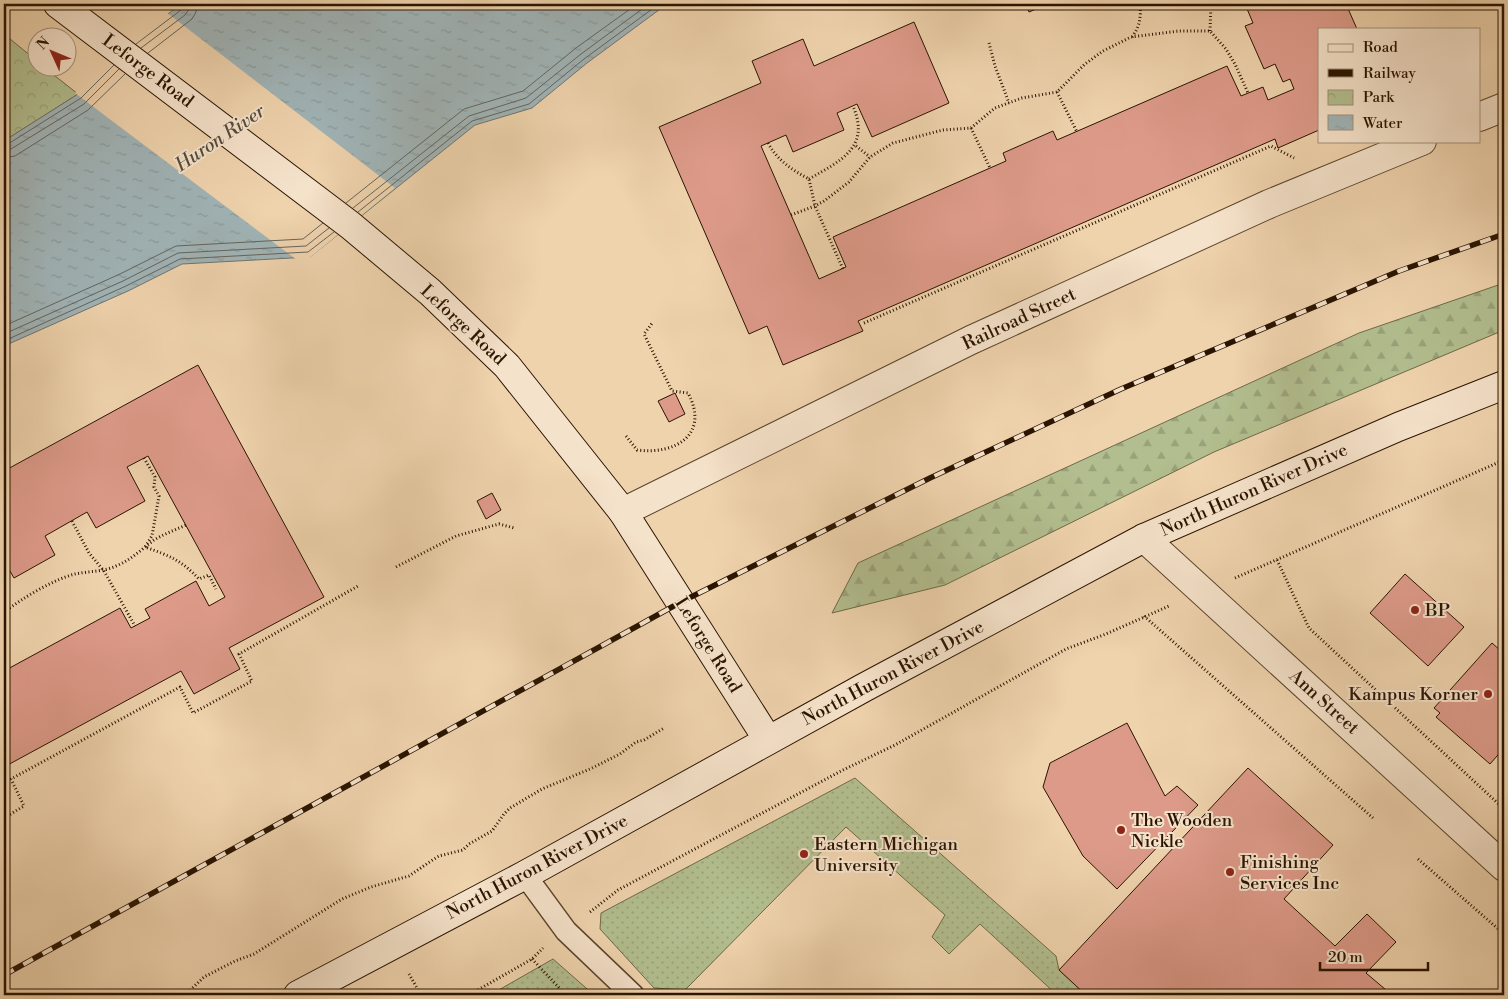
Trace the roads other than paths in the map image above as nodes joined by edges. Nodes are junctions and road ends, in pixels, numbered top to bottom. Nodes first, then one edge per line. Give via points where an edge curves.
1 (61, 6) edge
2 (1504, 107) edge
3 (1480, 117) edge
4 (1420, 142) edge
5 (1504, 385) edge
6 (623, 512) junction
7 (1144, 538) junction
8 (768, 740) junction
9 (1504, 867) edge
10 (525, 875) junction
11 (298, 995) edge
12 (633, 995) edge

1 - 6 main road, Leforge Road via 350,225 430,292 507,366
2 - 3 main road
4 - 6 main road, Railroad Street via 1269,204 971,340
5 - 7 main road, North Huron River Drive via 1398,427
6 - 8 main road, Leforge Road
7 - 8 main road, North Huron River Drive
7 - 9 main road, Ann Street
8 - 10 main road, North Huron River Drive
10 - 11 main road, North Huron River Drive
10 - 12 lane via 566,931

